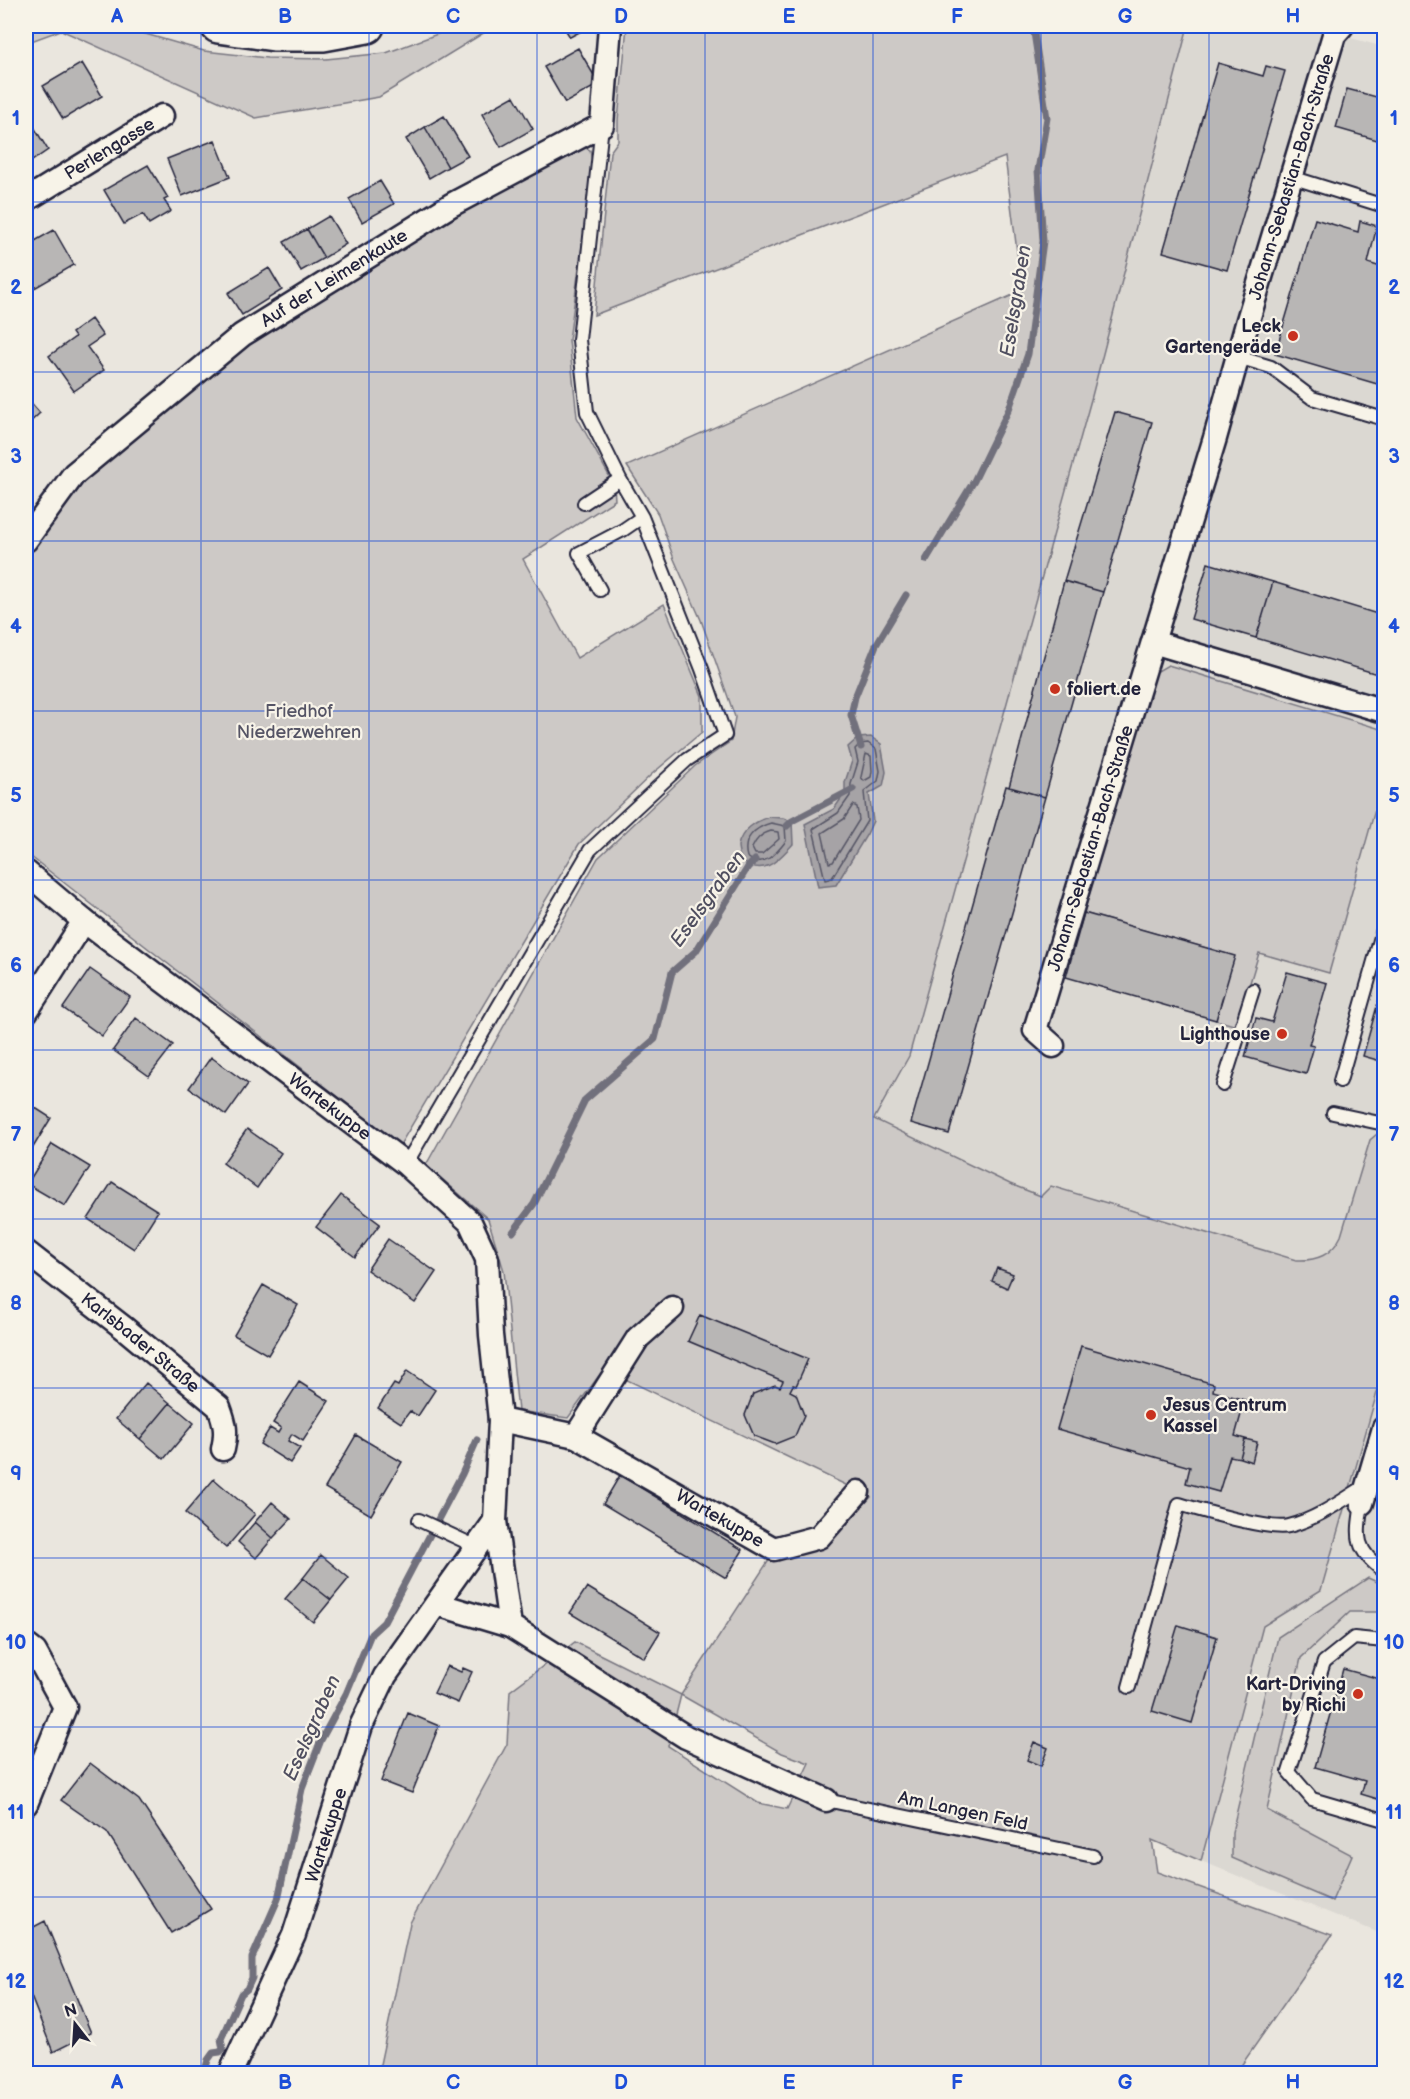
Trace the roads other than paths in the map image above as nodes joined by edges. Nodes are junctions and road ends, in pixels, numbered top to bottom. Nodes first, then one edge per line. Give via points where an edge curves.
1 (218, 26) edge
2 (367, 26) edge
3 (610, 26) edge
4 (1342, 26) edge
5 (162, 116) dead end
6 (602, 125) junction
7 (1291, 177) junction
8 (26, 200) edge
9 (1384, 206) edge
10 (1238, 357) junction
11 (1384, 419) edge
12 (620, 479) junction
13 (584, 503) dead end
14 (642, 517) junction
15 (26, 540) edge
16 (600, 590) dead end
17 (1153, 642) junction
18 (1384, 711) edge
19 (26, 872) edge
20 (84, 921) junction
21 (1384, 926) edge
22 (1252, 990) dead end
23 (26, 1011) edge
24 (1053, 1046) dead end
25 (1340, 1081) dead end
26 (1224, 1085) dead end
27 (1334, 1113) dead end
28 (1384, 1124) edge
29 (406, 1164) junction
30 (26, 1252) edge
31 (672, 1308) dead end
32 (500, 1420) junction
33 (1384, 1428) edge
34 (576, 1436) junction
35 (223, 1449) dead end
36 (858, 1492) dead end
37 (1365, 1494) junction
38 (419, 1520) dead end
39 (495, 1521) junction
40 (477, 1547) junction
41 (1384, 1571) edge
42 (437, 1604) junction
43 (510, 1626) junction
44 (1384, 1641) edge
45 (26, 1645) edge
46 (1130, 1687) dead end
47 (826, 1800) joint
48 (26, 1804) edge
49 (1384, 1820) edge
50 (1093, 1856) dead end
51 (230, 2073) edge

1 - 2 street via 274,34 323,34
3 - 6 street
4 - 7 street, Johann-Sebastian-Bach-Straße via 1334,35
5 - 8 street, Perlengasse
6 - 12 lane via 579,340 587,412
6 - 15 street, Auf der Leimenkaute via 451,206 242,335 74,474
7 - 9 lane
7 - 10 street, Johann-Sebastian-Bach-Straße
10 - 11 lane via 1271,367 1312,398
10 - 17 street, Johann-Sebastian-Bach-Straße
12 - 13 lane
12 - 14 lane
14 - 16 lane via 579,553
14 - 29 lane via 725,735 687,760 590,850
17 - 18 street
17 - 24 street, Johann-Sebastian-Bach-Straße via 1035,1030
19 - 20 street, Wartekuppe
20 - 23 street
20 - 29 street, Wartekuppe
21 - 25 lane
22 - 26 lane
27 - 28 lane
29 - 32 street, Wartekuppe via 470,1222 487,1259
30 - 35 street, Karlsbader Straße via 219,1407 225,1422
31 - 34 street via 638,1338
32 - 34 street, Wartekuppe
32 - 39 street, Wartekuppe
33 - 37 street
34 - 36 street, Wartekuppe via 774,1548 819,1537
37 - 41 lane via 1359,1543
37 - 46 lane via 1287,1527 1179,1504
38 - 40 lane
39 - 40 street, Wartekuppe
39 - 43 street, Wartekuppe
40 - 42 street, Wartekuppe
42 - 43 street
42 - 51 street, Wartekuppe via 385,1676 361,1726 294,1935
43 - 47 street via 686,1737
44 - 49 lane via 1354,1638 1324,1662 1289,1772 1312,1799
45 - 48 street via 34,1652 65,1707
47 - 50 lane, Am Langen Feld

